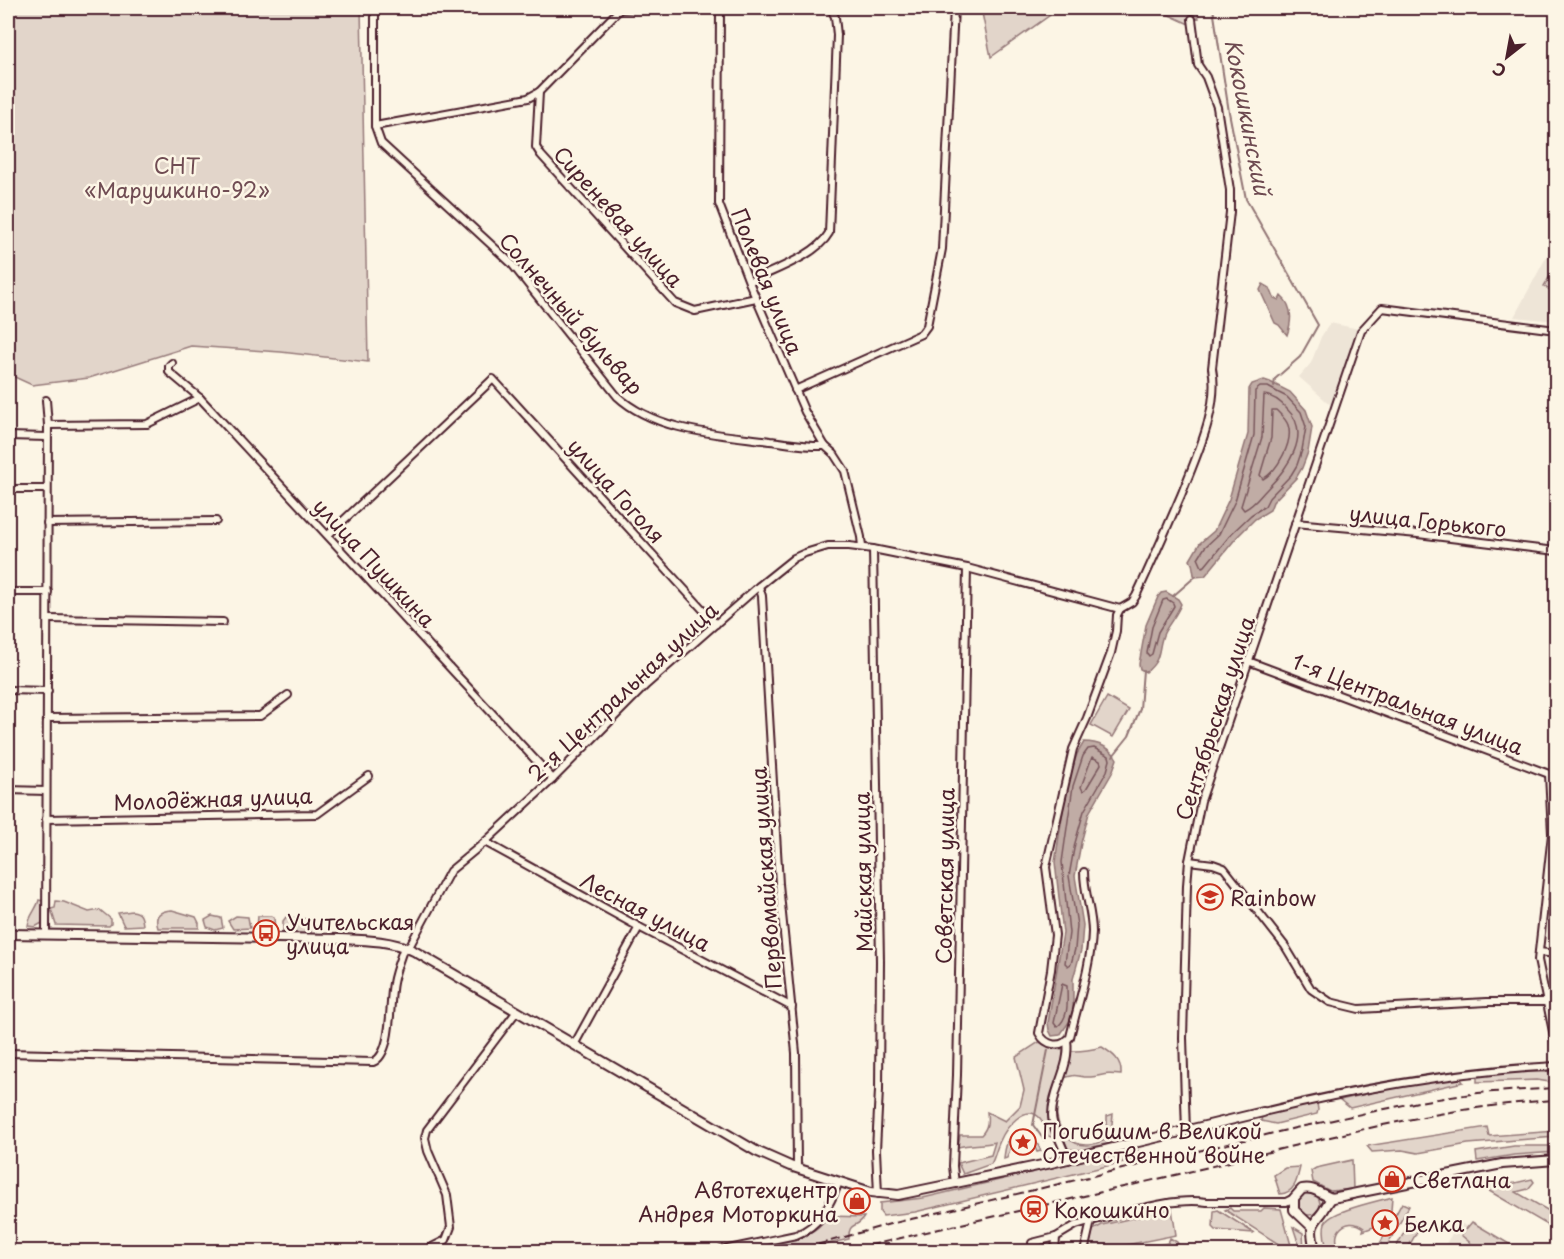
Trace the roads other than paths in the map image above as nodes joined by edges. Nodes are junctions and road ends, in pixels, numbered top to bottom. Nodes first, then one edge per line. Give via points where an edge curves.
1 (375, 8) edge
2 (620, 8) edge
3 (636, 8) edge
4 (720, 8) edge
5 (831, 8) edge
6 (954, 8) edge
7 (1192, 19) dead end
8 (539, 92) junction
9 (375, 126) junction
10 (749, 282) junction
11 (756, 298) junction
12 (1557, 330) edge
13 (172, 363) dead end
14 (795, 390) junction
15 (200, 398) junction
16 (46, 400) dead end
17 (48, 425) junction
18 (8, 436) edge
19 (47, 437) junction
20 (825, 446) junction
21 (8, 489) edge
22 (47, 489) junction
23 (216, 521) dead end
24 (47, 523) junction
25 (1295, 523) junction
26 (328, 535) junction
27 (862, 547) junction
28 (873, 549) junction
29 (1557, 552) edge
30 (968, 568) junction
31 (759, 586) junction
32 (8, 592) edge
33 (48, 592) junction
34 (1120, 609) junction
35 (48, 619) junction
36 (223, 622) dead end
37 (716, 624) junction
38 (1248, 661) junction
39 (8, 690) edge
40 (48, 691) junction
41 (288, 695) dead end
42 (48, 718) junction
43 (1553, 774) edge
44 (369, 776) dead end
45 (553, 779) junction
46 (8, 790) edge
47 (46, 791) junction
48 (46, 819) junction
49 (485, 842) junction
50 (1189, 861) junction
51 (1084, 872) dead end
52 (639, 927) junction
53 (8, 934) edge
54 (46, 934) junction
55 (406, 948) junction
56 (1539, 952) junction
57 (1557, 954) edge
58 (1548, 1002) junction
59 (792, 1007) junction
60 (517, 1011) junction
61 (1065, 1042) junction
62 (574, 1045) junction
63 (1557, 1046) edge
64 (8, 1053) edge
65 (1557, 1066) edge
66 (1263, 1112) joint
67 (1186, 1132) junction
68 (1068, 1160) junction
69 (1557, 1160) edge
70 (797, 1168) junction
71 (839, 1182) junction
72 (955, 1184) junction
73 (878, 1194) junction
74 (1322, 1195) junction
75 (1332, 1198) junction
76 (1291, 1202) junction
77 (1324, 1206) junction
78 (1091, 1221) junction
79 (1313, 1222) junction
80 (1056, 1237) junction
81 (1032, 1243) dead end
82 (422, 1251) edge
83 (714, 1251) edge
84 (1055, 1251) edge
85 (1084, 1251) edge
86 (1315, 1251) edge

1 - 9 street
2 - 3 street
2 - 8 street
4 - 10 street, Полевая улица via 719,204
5 - 10 street via 837,35 828,233 813,250
6 - 14 street via 942,249 927,326 921,334
7 - 34 street via 1198,64 1217,106 1230,190 1212,368 1214,388 1202,441 1159,547 1136,596
8 - 9 street via 525,99
8 - 11 street, Сиреневая улица via 536,147 541,156 675,303 695,310
9 - 20 street, Солнечный бульвар via 381,143 511,263 625,403 670,424 724,435
10 - 11 street, Полевая улица
11 - 14 street, Полевая улица
12 - 25 street, Сентябрьская улица via 1382,308 1361,330
13 - 15 street, улица Пушкина via 169,372
14 - 20 street, Полевая улица
15 - 17 street via 147,424
15 - 26 street, улица Пушкина
16 - 17 street
17 - 19 street
18 - 19 street
19 - 22 street
20 - 27 street, Полевая улица via 845,471
21 - 22 street
22 - 24 street
23 - 24 street
24 - 33 street
25 - 29 street, улица Горького
25 - 38 street, Сентябрьская улица
26 - 37 street, улица Гоголя via 493,379
26 - 45 street, улица Пушкина
27 - 28 street, 2-я Центральная улица
27 - 31 street, 2-я Центральная улица via 817,548 794,558
28 - 30 street, 2-я Центральная улица
28 - 73 street, Майская улица via 880,961
30 - 34 street, 2-я Центральная улица
30 - 72 street, Советская улица
31 - 37 street, 2-я Центральная улица
31 - 59 street, Первомайская улица via 779,884
32 - 33 street
33 - 35 street
34 - 61 street via 1111,653 1073,749 1046,867 1054,943 1039,1033 1048,1044
35 - 36 street
35 - 40 street
37 - 45 street, 2-я Центральная улица via 646,685
38 - 43 street, 1-я Центральная улица
38 - 50 street, Сентябрьская улица via 1201,801
39 - 40 street
40 - 42 street
41 - 42 street via 260,716
42 - 47 street
43 - 56 street via 1552,834
44 - 48 street, Молодёжная улица via 317,814
45 - 49 street, 2-я Центральная улица
46 - 47 street
47 - 48 street
48 - 54 street
49 - 52 street, Лесная улица
49 - 55 street, 2-я Центральная улица via 450,871
50 - 58 street via 1224,868 1285,946 1311,989 1330,1002 1359,1009
50 - 67 street, Сентябрьская улица via 1184,1005
51 - 61 street via 1091,945 1070,1036
52 - 59 street, Лесная улица
52 - 62 street
53 - 54 street
54 - 55 street via 372,940
55 - 60 street
55 - 64 street via 393,984 386,1046 381,1057 373,1062
56 - 57 street
56 - 58 street
58 - 63 street
59 - 70 street, Первомайская улица
60 - 62 street
60 - 82 street via 426,1134 428,1151 447,1195 451,1232 446,1240
61 - 68 street via 1068,1057 1052,1114
62 - 70 street via 734,1139
65 - 66 street via 1443,1076
66 - 67 street
67 - 68 street
68 - 72 street
69 - 75 street via 1502,1164
70 - 71 street
71 - 73 street
71 - 83 street via 824,1213 807,1230
72 - 73 street via 905,1194
74 - 75 street
74 - 76 street via 1307,1188
74 - 77 street
75 - 77 street
76 - 78 street via 1189,1200
76 - 79 street via 1297,1215
77 - 79 street
78 - 80 street
78 - 85 street
79 - 86 street
80 - 81 street
80 - 84 street

